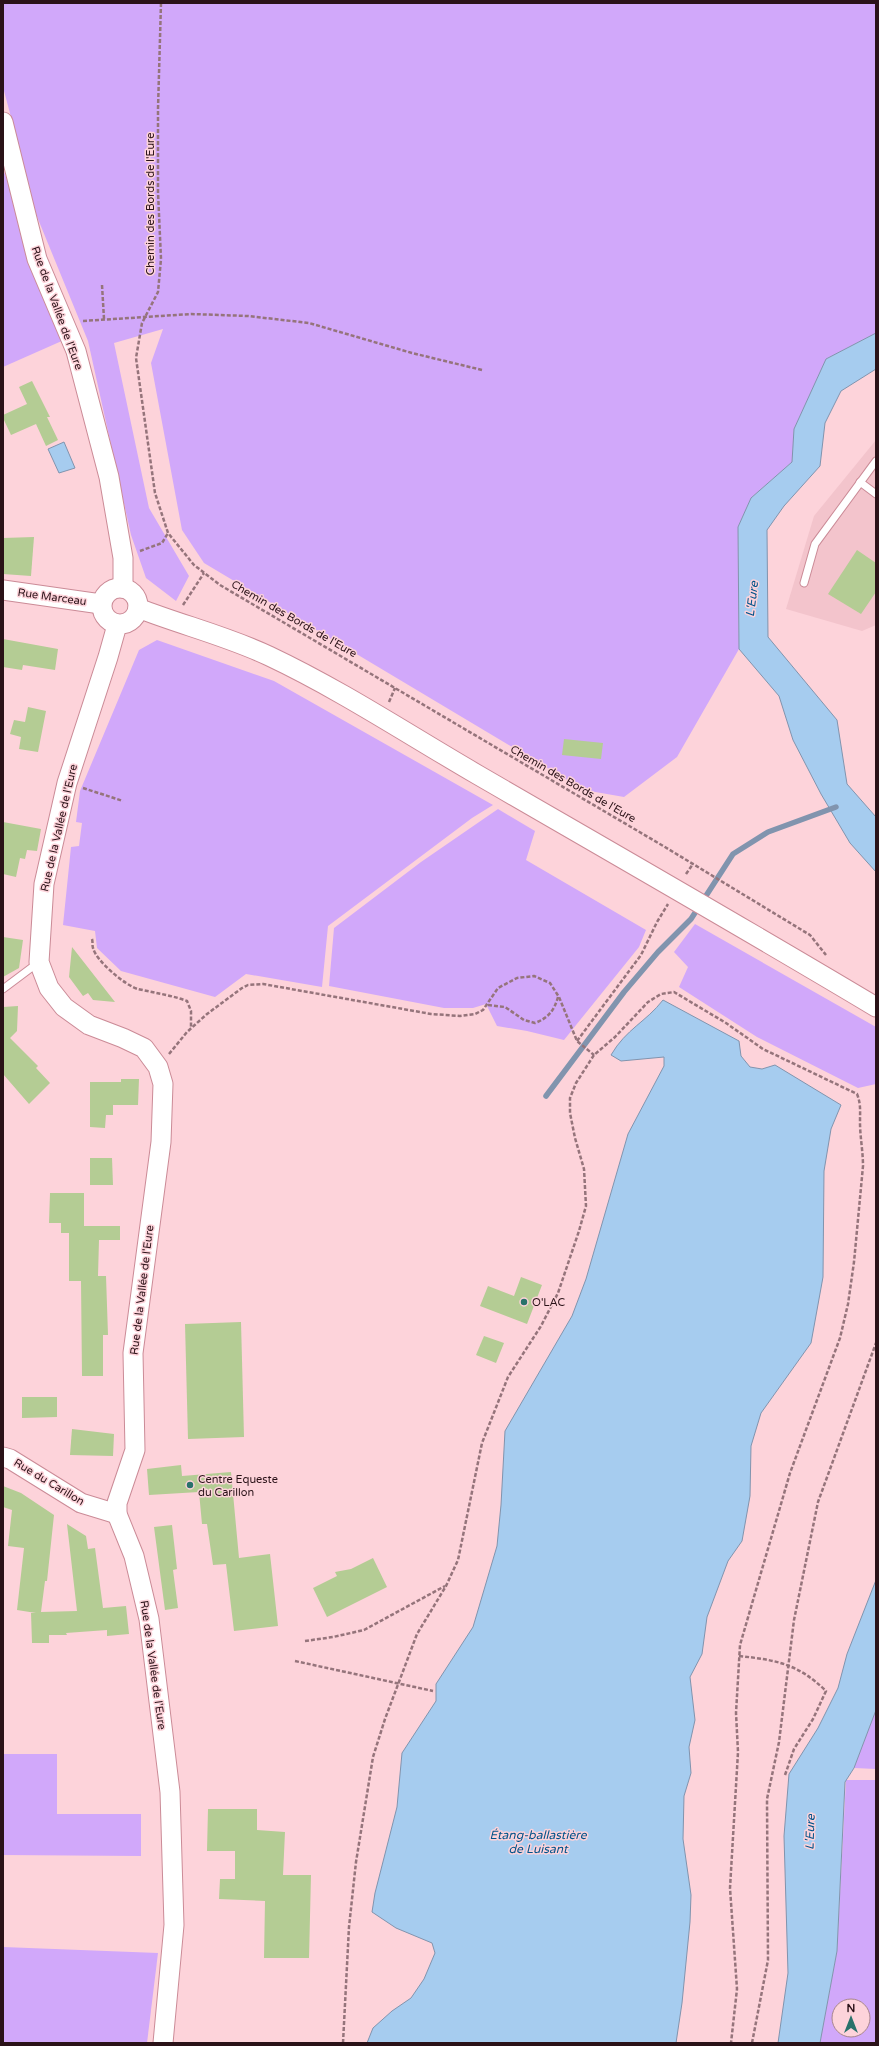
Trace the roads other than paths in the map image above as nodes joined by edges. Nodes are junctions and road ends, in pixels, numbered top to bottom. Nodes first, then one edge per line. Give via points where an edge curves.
1 (3, 122) edge
2 (876, 461) edge
3 (860, 482) junction
4 (876, 494) edge
5 (804, 583) dead end
6 (123, 588) junction
7 (3, 590) edge
8 (101, 604) junction
9 (138, 608) junction
10 (117, 625) junction
11 (39, 962) junction
12 (3, 989) edge
13 (876, 1007) edge
14 (3, 1457) edge
15 (117, 1514) junction
16 (163, 2043) edge

1 - 6 street, Rue de la Vallée de l'Eure via 37,259 76,352 109,477 123,558
2 - 3 lane
3 - 4 lane
3 - 5 lane via 815,544
6 - 8 street via 111,590
6 - 9 street via 136,598
7 - 8 street, Rue Marceau
8 - 10 street via 106,619
9 - 10 street via 133,619
9 - 13 street via 268,655 323,684
10 - 11 street, Rue de la Vallée de l'Eure via 65,791 44,884
11 - 12 lane
11 - 15 street, Rue de la Vallée de l'Eure via 49,988 64,1008 89,1025 144,1048 158,1066 164,1084 161,1142 133,1352 135,1450 117,1503
14 - 15 street, Rue du Carillon via 81,1503
15 - 16 street, Rue de la Vallée de l'Eure via 134,1556 150,1619 170,1792 174,1925

